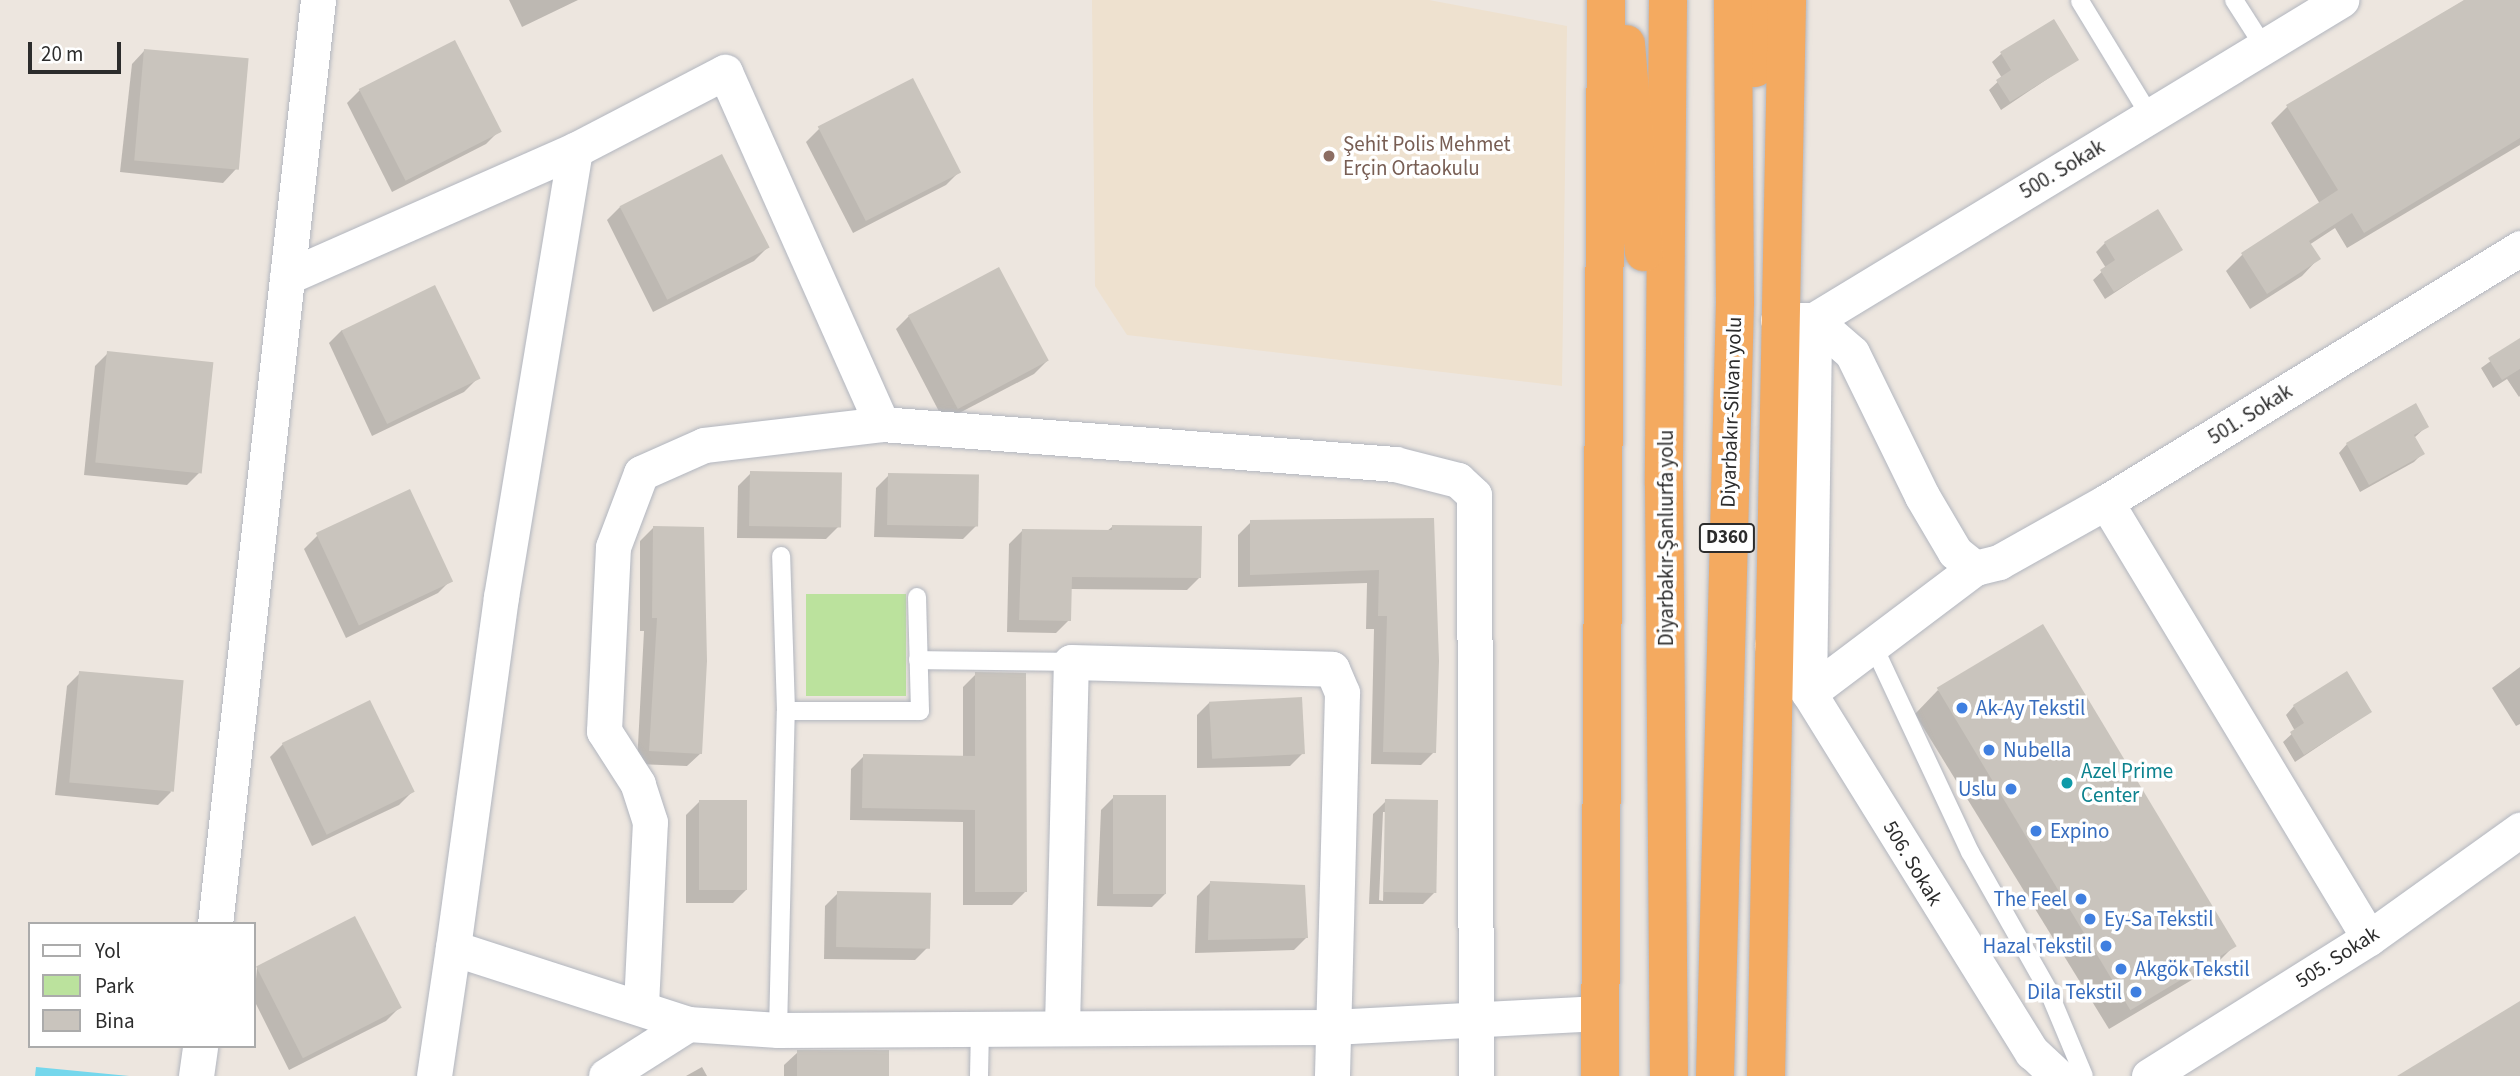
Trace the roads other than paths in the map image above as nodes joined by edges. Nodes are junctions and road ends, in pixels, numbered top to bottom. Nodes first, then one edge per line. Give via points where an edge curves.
1 (318, 0) edge
2 (1668, 0) edge
3 (1733, 0) edge
4 (1761, 0) edge
5 (1787, 0) edge
6 (2234, 0) edge
7 (2340, 0) edge
8 (1605, 1) edge
9 (2080, 1) edge
10 (2264, 47) junction
11 (2150, 116) junction
12 (575, 150) junction
13 (2520, 248) edge
14 (287, 276) junction
15 (1735, 303) junction
16 (1796, 320) junction
17 (881, 424) junction
18 (1664, 484) junction
19 (2106, 502) junction
20 (781, 556) dead end
21 (1975, 568) junction
22 (917, 597) dead end
23 (1772, 645) junction
24 (1873, 645) junction
25 (918, 660) junction
26 (1071, 662) junction
27 (1809, 694) junction
28 (786, 710) junction
29 (2520, 830) edge
30 (215, 922) edge
31 (2369, 938) junction
32 (453, 948) junction
33 (641, 1005) junction
34 (1600, 1013) junction
35 (1475, 1021) junction
36 (688, 1024) junction
37 (1062, 1026) junction
38 (979, 1027) junction
39 (1332, 1027) junction
40 (778, 1030) junction
41 (200, 1048) edge
42 (196, 1076) edge
43 (434, 1076) edge
44 (606, 1076) edge
45 (979, 1076) edge
46 (1332, 1076) edge
47 (1476, 1076) edge
48 (1600, 1076) edge
49 (1669, 1076) edge
50 (1715, 1076) edge
51 (1766, 1076) edge
52 (2058, 1076) edge
53 (2084, 1076) edge
54 (2149, 1076) edge

1 - 14 street
2 - 18 highway, Diyarbakır-Şanlıurfa yolu
3 - 15 highway, Diyarbakır-Silvan yolu / D360
4 - 15 highway
5 - 16 highway
6 - 10 lane
7 - 10 street, 500. Sokak
8 - 18 highway
8 - 34 highway
9 - 11 lane
10 - 11 street, 500. Sokak
11 - 16 street, 500. Sokak
12 - 14 street
12 - 17 street via 724,72
12 - 32 street via 501,597
13 - 19 street, 501. Sokak
14 - 30 street
15 - 50 highway, Diyarbakır-Silvan yolu / D360
16 - 21 street via 1852,353 1922,496 1955,552
16 - 23 highway
16 - 27 street
17 - 33 street via 704,445 640,473 613,547 604,732 638,784 650,822
17 - 35 street via 1395,464 1458,480 1474,495
18 - 49 highway, Diyarbakır-Şanlıurfa yolu
19 - 21 street, 501. Sokak via 1999,562
19 - 31 street
20 - 28 lane
21 - 24 street, 501. Sokak
22 - 25 lane
23 - 27 street, 506. Sokak
23 - 51 highway
24 - 27 street, 501. Sokak
24 - 53 lane via 1970,852 2048,990
25 - 26 lane
25 - 28 lane via 920,711
26 - 37 street
26 - 39 street via 1332,669 1342,693
27 - 52 street, 506. Sokak via 2032,1052
28 - 40 lane
29 - 31 street, 505. Sokak
31 - 54 street, 505. Sokak
32 - 33 street
32 - 43 street
33 - 36 street
34 - 35 street
34 - 48 highway
35 - 39 street
35 - 47 street
36 - 40 street
36 - 44 street
37 - 38 street
37 - 39 street
38 - 40 street
38 - 45 lane
39 - 46 street
41 - 42 street

